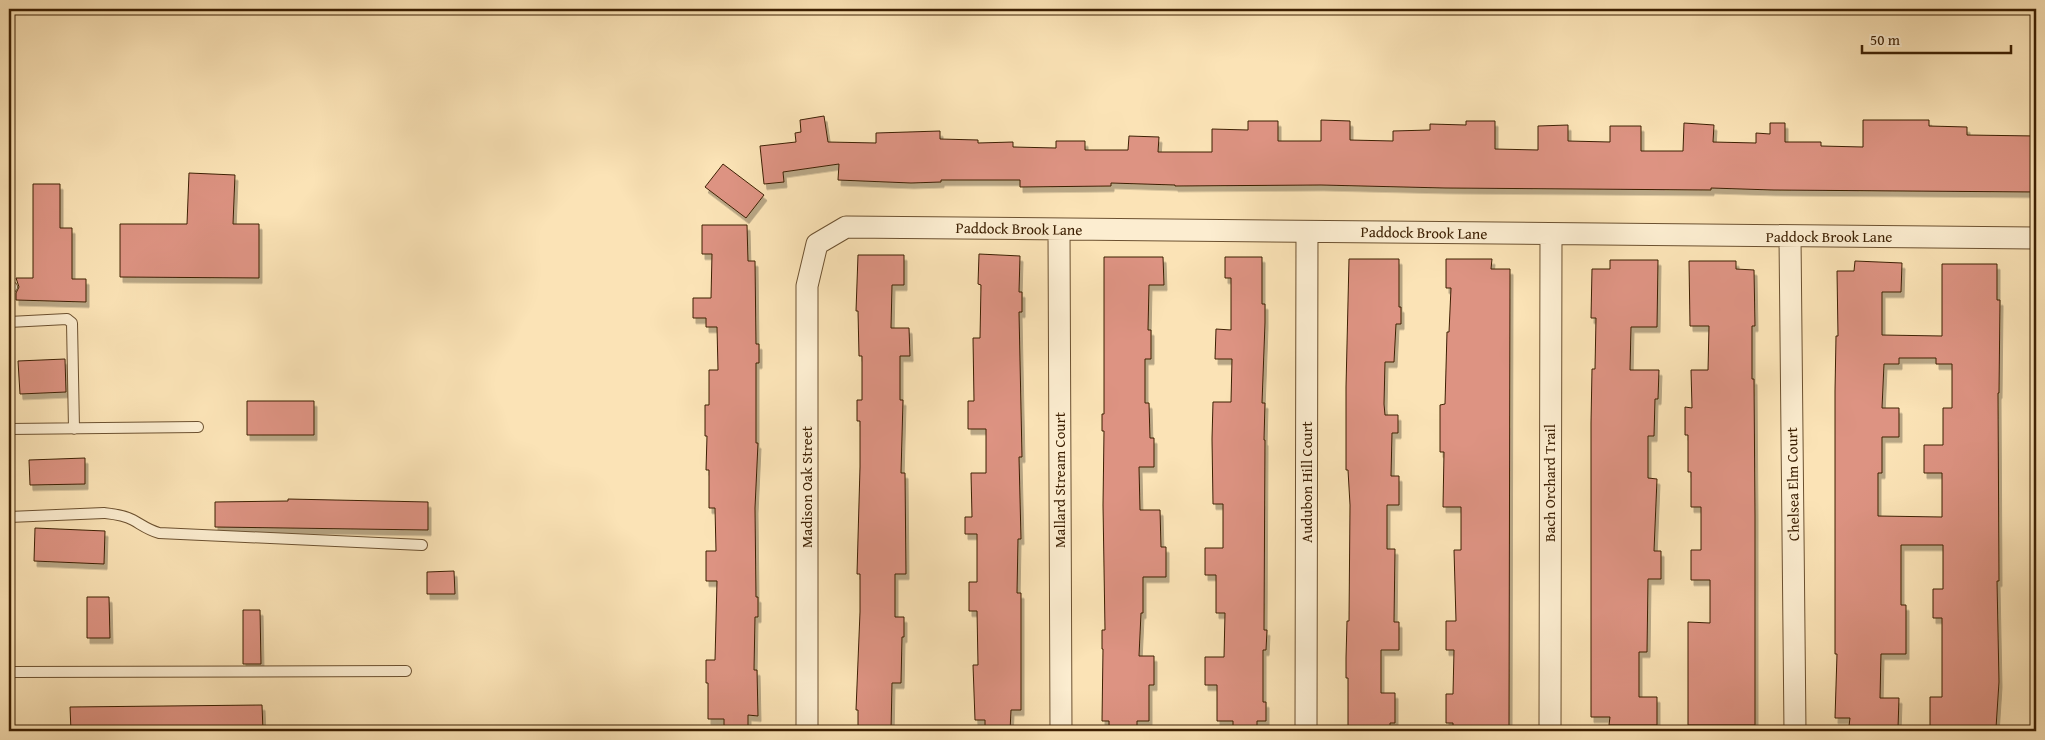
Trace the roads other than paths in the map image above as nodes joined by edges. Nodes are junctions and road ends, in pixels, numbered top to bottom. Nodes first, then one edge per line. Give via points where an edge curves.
1 (1059, 229) junction
2 (1307, 232) junction
3 (1551, 235) junction
4 (1790, 237) junction
5 (2036, 238) edge
6 (817, 244) joint
7 (9, 322) edge
8 (198, 427) dead end
9 (74, 429) junction
10 (9, 430) edge
11 (9, 517) edge
12 (422, 545) dead end
13 (406, 671) dead end
14 (9, 672) edge
15 (807, 731) edge
16 (1061, 731) edge
17 (1306, 731) edge
18 (1550, 731) edge
19 (1795, 731) edge

1 - 2 street, Paddock Brook Lane
1 - 6 street, Paddock Brook Lane via 846,227
1 - 16 street, Mallard Stream Court
2 - 3 street, Paddock Brook Lane
2 - 17 street, Audubon Hill Court
3 - 4 street, Paddock Brook Lane
3 - 18 street, Bach Orchard Trail
4 - 5 street, Paddock Brook Lane
4 - 19 street, Chelsea Elm Court
6 - 15 street, Madison Oak Street via 807,286
7 - 9 lane via 68,319 72,323
8 - 9 lane
9 - 10 lane
11 - 12 lane via 104,513 131,519 145,529 159,533
13 - 14 lane

